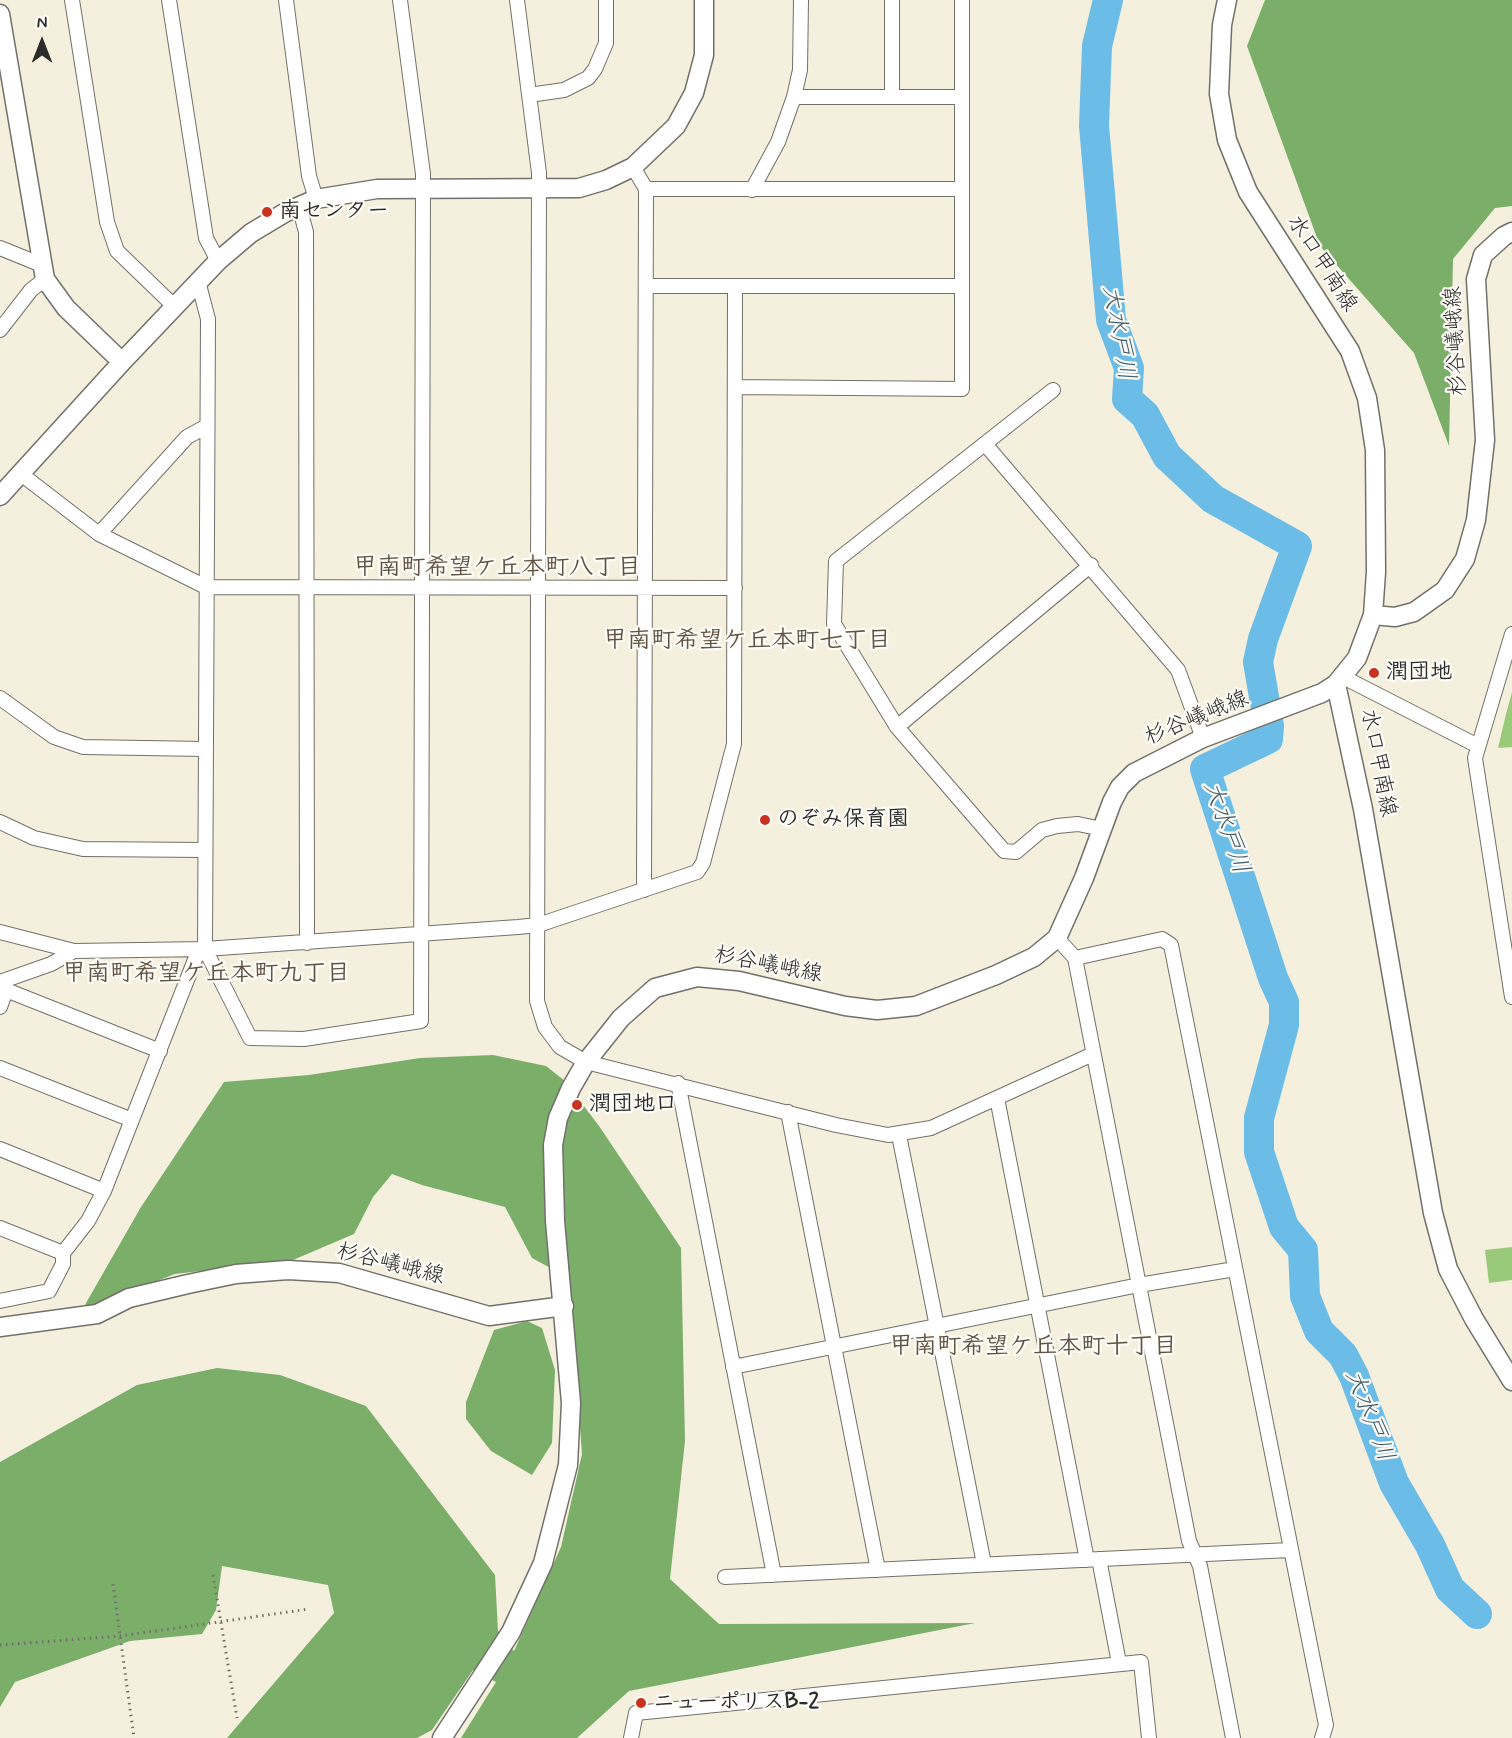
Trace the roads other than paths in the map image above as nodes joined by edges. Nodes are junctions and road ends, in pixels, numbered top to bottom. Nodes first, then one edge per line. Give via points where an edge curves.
1 (72, 0) edge
2 (169, 0) edge
3 (286, 0) edge
4 (400, 0) edge
5 (517, 0) edge
6 (606, 0) edge
7 (704, 0) edge
8 (801, 0) edge
9 (892, 0) edge
10 (962, 0) edge
11 (1227, 0) edge
12 (0, 14) edge
13 (6, 86) edge
14 (529, 95) junction
15 (891, 96) junction
16 (794, 97) junction
17 (962, 97) junction
18 (633, 167) junction
19 (423, 188) junction
20 (538, 189) junction
21 (646, 189) junction
22 (962, 189) junction
23 (752, 190) junction
24 (316, 200) junction
25 (299, 206) junction
26 (1512, 232) edge
27 (0, 248) edge
28 (218, 261) junction
29 (43, 272) junction
30 (198, 281) junction
31 (647, 286) junction
32 (735, 286) junction
33 (962, 286) junction
34 (175, 307) junction
35 (0, 330) edge
36 (122, 362) junction
37 (735, 387) junction
38 (1053, 390) dead end
39 (207, 426) junction
40 (984, 444) junction
41 (21, 474) junction
42 (0, 496) edge
43 (99, 534) junction
44 (1090, 565) junction
45 (206, 587) junction
46 (307, 587) junction
47 (421, 588) junction
48 (537, 588) junction
49 (644, 588) junction
50 (735, 588) junction
51 (1372, 615) junction
52 (1512, 634) edge
53 (1339, 681) junction
54 (0, 698) edge
55 (897, 727) junction
56 (1203, 738) junction
57 (1478, 746) junction
58 (205, 749) junction
59 (0, 822) edge
60 (1102, 830) junction
61 (205, 850) junction
62 (644, 890) junction
63 (1505, 910) edge
64 (538, 925) junction
65 (0, 932) edge
66 (421, 935) junction
67 (1057, 938) junction
68 (307, 944) junction
69 (205, 949) junction
70 (74, 951) junction
71 (1075, 958) junction
72 (4, 984) edge
73 (1512, 998) edge
74 (0, 1006) edge
75 (160, 1051) junction
76 (1093, 1054) junction
77 (586, 1062) junction
78 (0, 1068) edge
79 (678, 1083) junction
80 (997, 1098) junction
81 (788, 1112) junction
82 (132, 1120) junction
83 (899, 1135) junction
84 (0, 1149) edge
85 (104, 1191) junction
86 (0, 1228) edge
87 (63, 1253) junction
88 (1235, 1269) junction
89 (1139, 1285) junction
90 (0, 1301) edge
91 (1038, 1305) junction
92 (564, 1306) junction
93 (936, 1326) junction
94 (0, 1327) edge
95 (833, 1346) junction
96 (733, 1366) junction
97 (1512, 1381) edge
98 (1290, 1550) junction
99 (1195, 1554) junction
100 (1093, 1559) junction
101 (984, 1564) junction
102 (878, 1570) junction
103 (774, 1575) junction
104 (725, 1577) dead end
105 (1119, 1663) junction
106 (442, 1738) edge
107 (631, 1738) edge
108 (1149, 1738) edge
109 (1233, 1738) edge
110 (1322, 1738) edge

1 - 34 street via 107,222 117,251
2 - 28 street via 206,238
3 - 24 street via 309,176
4 - 19 street
5 - 14 street
6 - 14 street via 606,43 595,69 564,90
7 - 18 main road via 704,55 694,93 676,126
8 - 16 street via 800,70
9 - 15 street
10 - 17 street
11 - 51 main road, 水口甲南線 via 1219,94 1227,140 1248,192 1278,244 1350,351 1367,398 1375,450 1376,572
12 - 13 main road
13 - 29 main road
14 - 20 street
15 - 16 street
15 - 17 street
16 - 23 street via 778,142
17 - 22 street
18 - 20 main road via 579,188
18 - 21 street
19 - 20 main road
19 - 24 main road via 377,189
19 - 47 street
20 - 48 street
21 - 23 street
21 - 31 street
22 - 23 street
22 - 33 street
24 - 25 main road
25 - 28 main road via 251,233
25 - 46 street via 306,232
26 - 51 main road, 杉谷嶬峨線 via 1483,255 1476,279 1485,440 1476,520 1465,559 1445,590 1414,612 1395,617
27 - 29 street
28 - 30 main road
29 - 35 street
29 - 36 main road via 66,308
30 - 34 main road
30 - 39 street via 208,319
31 - 32 street
31 - 49 street
32 - 33 street
32 - 37 street
33 - 37 street via 962,389
34 - 36 main road
36 - 41 main road
37 - 50 street
38 - 40 street
39 - 43 street via 187,437
39 - 45 street
40 - 44 street
40 - 55 street via 834,566 834,624
41 - 42 main road
41 - 43 street
43 - 45 street
44 - 55 street
44 - 56 street via 1178,669
45 - 46 street
45 - 58 street
46 - 47 street
46 - 68 street
47 - 48 street
47 - 66 street
48 - 49 street
48 - 64 street
49 - 50 street
49 - 62 street
50 - 62 street via 734,744 703,863 697,872
51 - 53 main road, 水口甲南線 via 1357,658
52 - 57 street
53 - 56 main road, 杉谷嶬峨線 via 1322,693 1275,713
53 - 57 street
53 - 97 main road, 水口甲南線 via 1433,1213 1448,1269
54 - 58 street via 54,737 83,747
55 - 60 street via 1004,851 1016,852 1042,830 1057,826 1078,824
56 - 60 main road, 杉谷嶬峨線 via 1134,773 1120,787
57 - 63 street via 1475,758
58 - 61 street
59 - 61 street via 34,838 83,849
60 - 67 main road, 杉谷嶬峨線
61 - 69 street
62 - 64 street
63 - 73 street
64 - 66 street
64 - 77 street via 538,1012 560,1047
65 - 70 street
66 - 68 street
66 - 69 street via 421,1021 304,1039 250,1038
67 - 71 street
67 - 77 main road, 杉谷嶬峨線 via 1034,957 916,1006 877,1010 739,981 697,977 670,982 655,988 621,1018
68 - 69 street
69 - 70 street
69 - 75 street via 196,957
70 - 72 street
71 - 76 street
71 - 88 street via 1162,939 1171,945
72 - 74 street
72 - 75 street
75 - 82 street
76 - 80 street
76 - 89 street
77 - 79 street
77 - 92 main road, 杉谷嶬峨線 via 558,1118 553,1145 555,1221
78 - 82 street
79 - 81 street
79 - 96 street
80 - 83 street via 931,1128
80 - 91 street
81 - 83 street via 872,1134
81 - 95 street
82 - 85 street
83 - 93 street
84 - 85 street
85 - 87 street via 88,1221
86 - 87 street
87 - 90 street via 63,1264 49,1291
88 - 89 street
88 - 98 street
89 - 91 street
89 - 99 street via 1189,1542
91 - 93 street
91 - 100 street
92 - 94 main road, 杉谷嶬峨線 via 489,1316 339,1273 288,1270 188,1284 129,1298 97,1314
92 - 106 main road via 571,1403 568,1465 543,1563 511,1632
93 - 95 street
93 - 101 street
95 - 96 street
95 - 102 street
96 - 103 street
98 - 99 street
98 - 110 street via 1326,1725
99 - 100 street
99 - 109 street
100 - 101 street
100 - 105 street
101 - 102 street
102 - 103 street
103 - 104 street
105 - 107 street via 636,1713
105 - 108 street via 1141,1662

